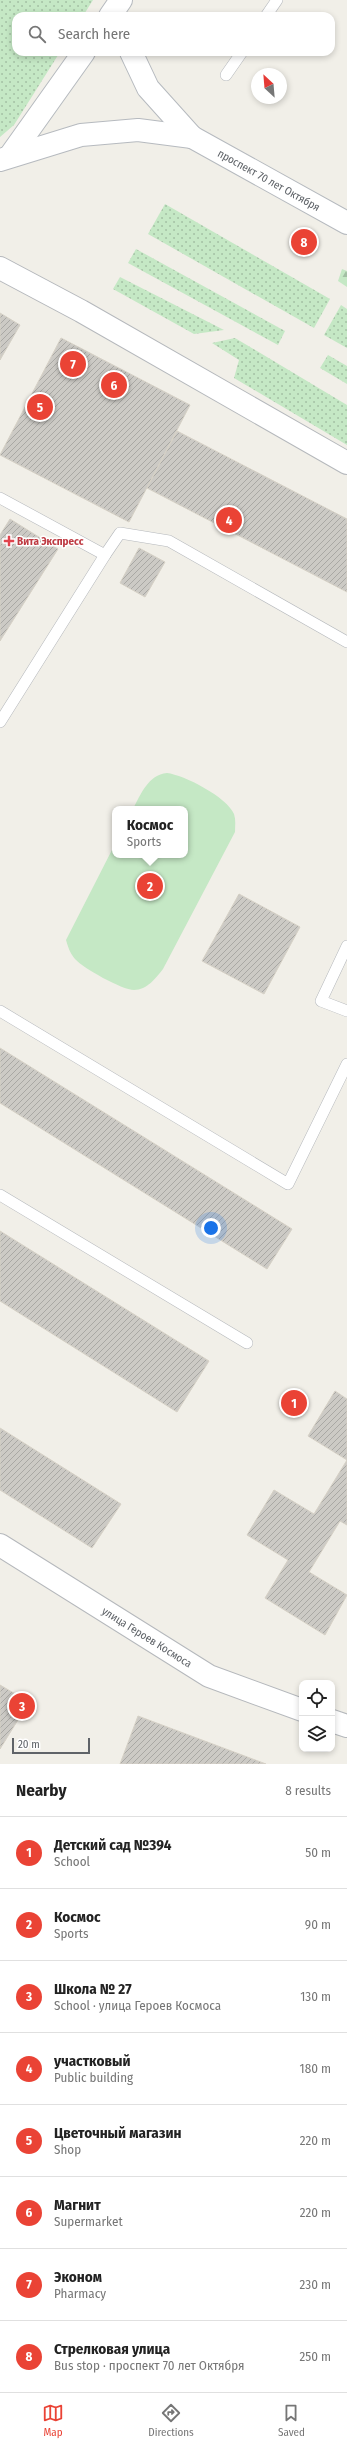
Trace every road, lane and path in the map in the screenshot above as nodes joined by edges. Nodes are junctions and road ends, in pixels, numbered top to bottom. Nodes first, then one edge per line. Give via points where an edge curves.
1 (122, 0) edge
2 (277, 0) edge
3 (113, 12) edge
4 (124, 12) edge
5 (269, 12) edge
6 (81, 56) edge
7 (133, 56) edge
8 (239, 56) edge
9 (226, 75) dead end
10 (192, 137) junction
11 (5, 158) edge
12 (347, 223) edge
13 (0, 268) edge
14 (347, 463) edge
15 (0, 498) edge
16 (106, 555) junction
17 (347, 642) edge
18 (0, 722) edge
19 (347, 946) edge
20 (0, 1011) edge
21 (347, 1011) edge
22 (347, 1064) edge
23 (0, 1195) edge
24 (246, 1343) dead end
25 (0, 1546) edge
26 (299, 1709) edge
27 (335, 1722) edge
28 (347, 1726) edge

1 - 3 street
1 - 4 street
2 - 5 lane
6 - 11 street
7 - 10 street via 148,88
8 - 9 lane
10 - 11 street via 138,130 81,135
10 - 12 street, проспект 70 лет Октября
13 - 14 street via 81,311
15 - 16 lane
16 - 17 lane via 120,533 169,541
16 - 18 lane
19 - 21 lane via 321,1001
20 - 22 lane via 288,1184
23 - 24 lane
25 - 26 street, улица Героев Космоса via 209,1676
27 - 28 street

